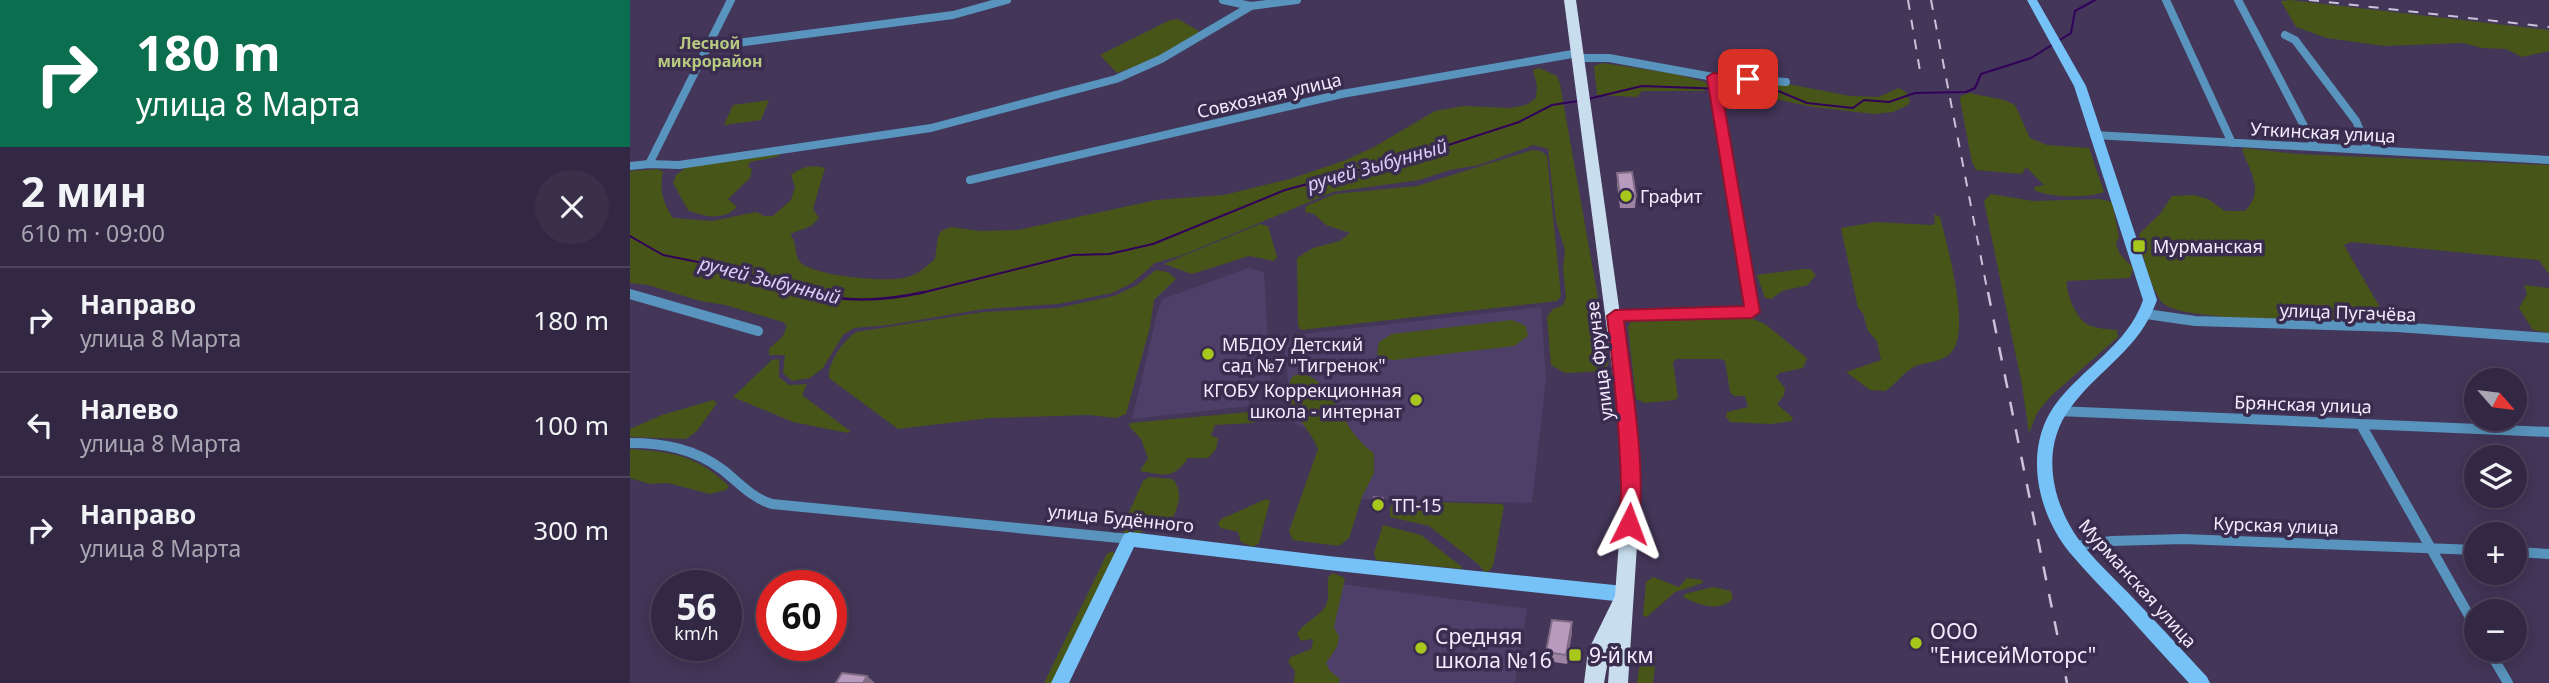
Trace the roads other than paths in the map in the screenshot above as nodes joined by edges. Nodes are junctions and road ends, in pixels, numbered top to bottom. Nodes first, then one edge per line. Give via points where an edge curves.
1 (731, 0) edge
2 (1007, 0) edge
3 (1223, 0) edge
4 (1297, 0) edge
5 (1570, 0) edge
6 (2032, 0) edge
7 (2166, 0) edge
8 (2240, 2) edge
9 (1251, 6) junction
10 (2285, 35) dead end
11 (706, 47) junction
12 (1578, 55) junction
13 (1713, 77) junction
14 (1786, 82) dead end
15 (2094, 135) junction
16 (2232, 143) junction
17 (2315, 147) junction
18 (2368, 149) junction
19 (2549, 160) edge
20 (649, 164) junction
21 (630, 166) edge
22 (970, 180) dead end
23 (630, 294) edge
24 (2146, 314) junction
25 (1615, 316) junction
26 (758, 331) dead end
27 (2549, 338) edge
28 (2056, 411) junction
29 (2360, 423) junction
30 (2549, 432) edge
31 (630, 443) edge
32 (1130, 539) junction
33 (2074, 546) junction
34 (2430, 548) junction
35 (2464, 549) edge
36 (2527, 553) edge
37 (2549, 554) edge
38 (1624, 594) junction
39 (2464, 607) edge
40 (2496, 662) edge
41 (1060, 683) edge
42 (1594, 683) edge
43 (1618, 683) edge
44 (2201, 683) edge
45 (2508, 683) edge

1 - 11 street
2 - 11 street via 953,15
3 - 9 street
4 - 9 street
5 - 12 main road, улица Фрунзе
6 - 15 main road via 2080,86
7 - 16 street
8 - 17 street
9 - 20 street via 1116,79 931,128 679,164
10 - 18 street via 2295,40 2356,121
11 - 20 street
12 - 13 street, Совхозная улица
12 - 22 street, Совхозная улица via 1342,94
12 - 25 main road, улица Фрунзе
13 - 14 street, Совхозная улица
13 - 25 street via 1752,312
15 - 16 street, Уткинская улица
15 - 24 main road via 2150,300
16 - 17 street, Уткинская улица
17 - 18 street, Уткинская улица
18 - 19 street, Уткинская улица
20 - 21 street
23 - 26 street
24 - 27 street, улица Пугачёва via 2195,321 2397,327
24 - 28 main road, Мурманская улица via 2127,342
25 - 38 main road, улица Фрунзе via 1631,500
28 - 29 street, Брянская улица
28 - 33 main road, Мурманская улица via 2042,459 2058,520
29 - 30 street, Брянская улица
29 - 34 street
31 - 32 street, улица Будённого via 688,448 760,501 772,504
32 - 38 main road, улица Будённого
32 - 41 main road
33 - 34 street, Курская улица via 2183,539
33 - 44 main road, Мурманская улица
34 - 35 street, Курская улица
34 - 39 street
36 - 37 street
38 - 42 main road, улица Фрунзе via 1598,651
38 - 43 main road, улица Фрунзе
40 - 45 street

